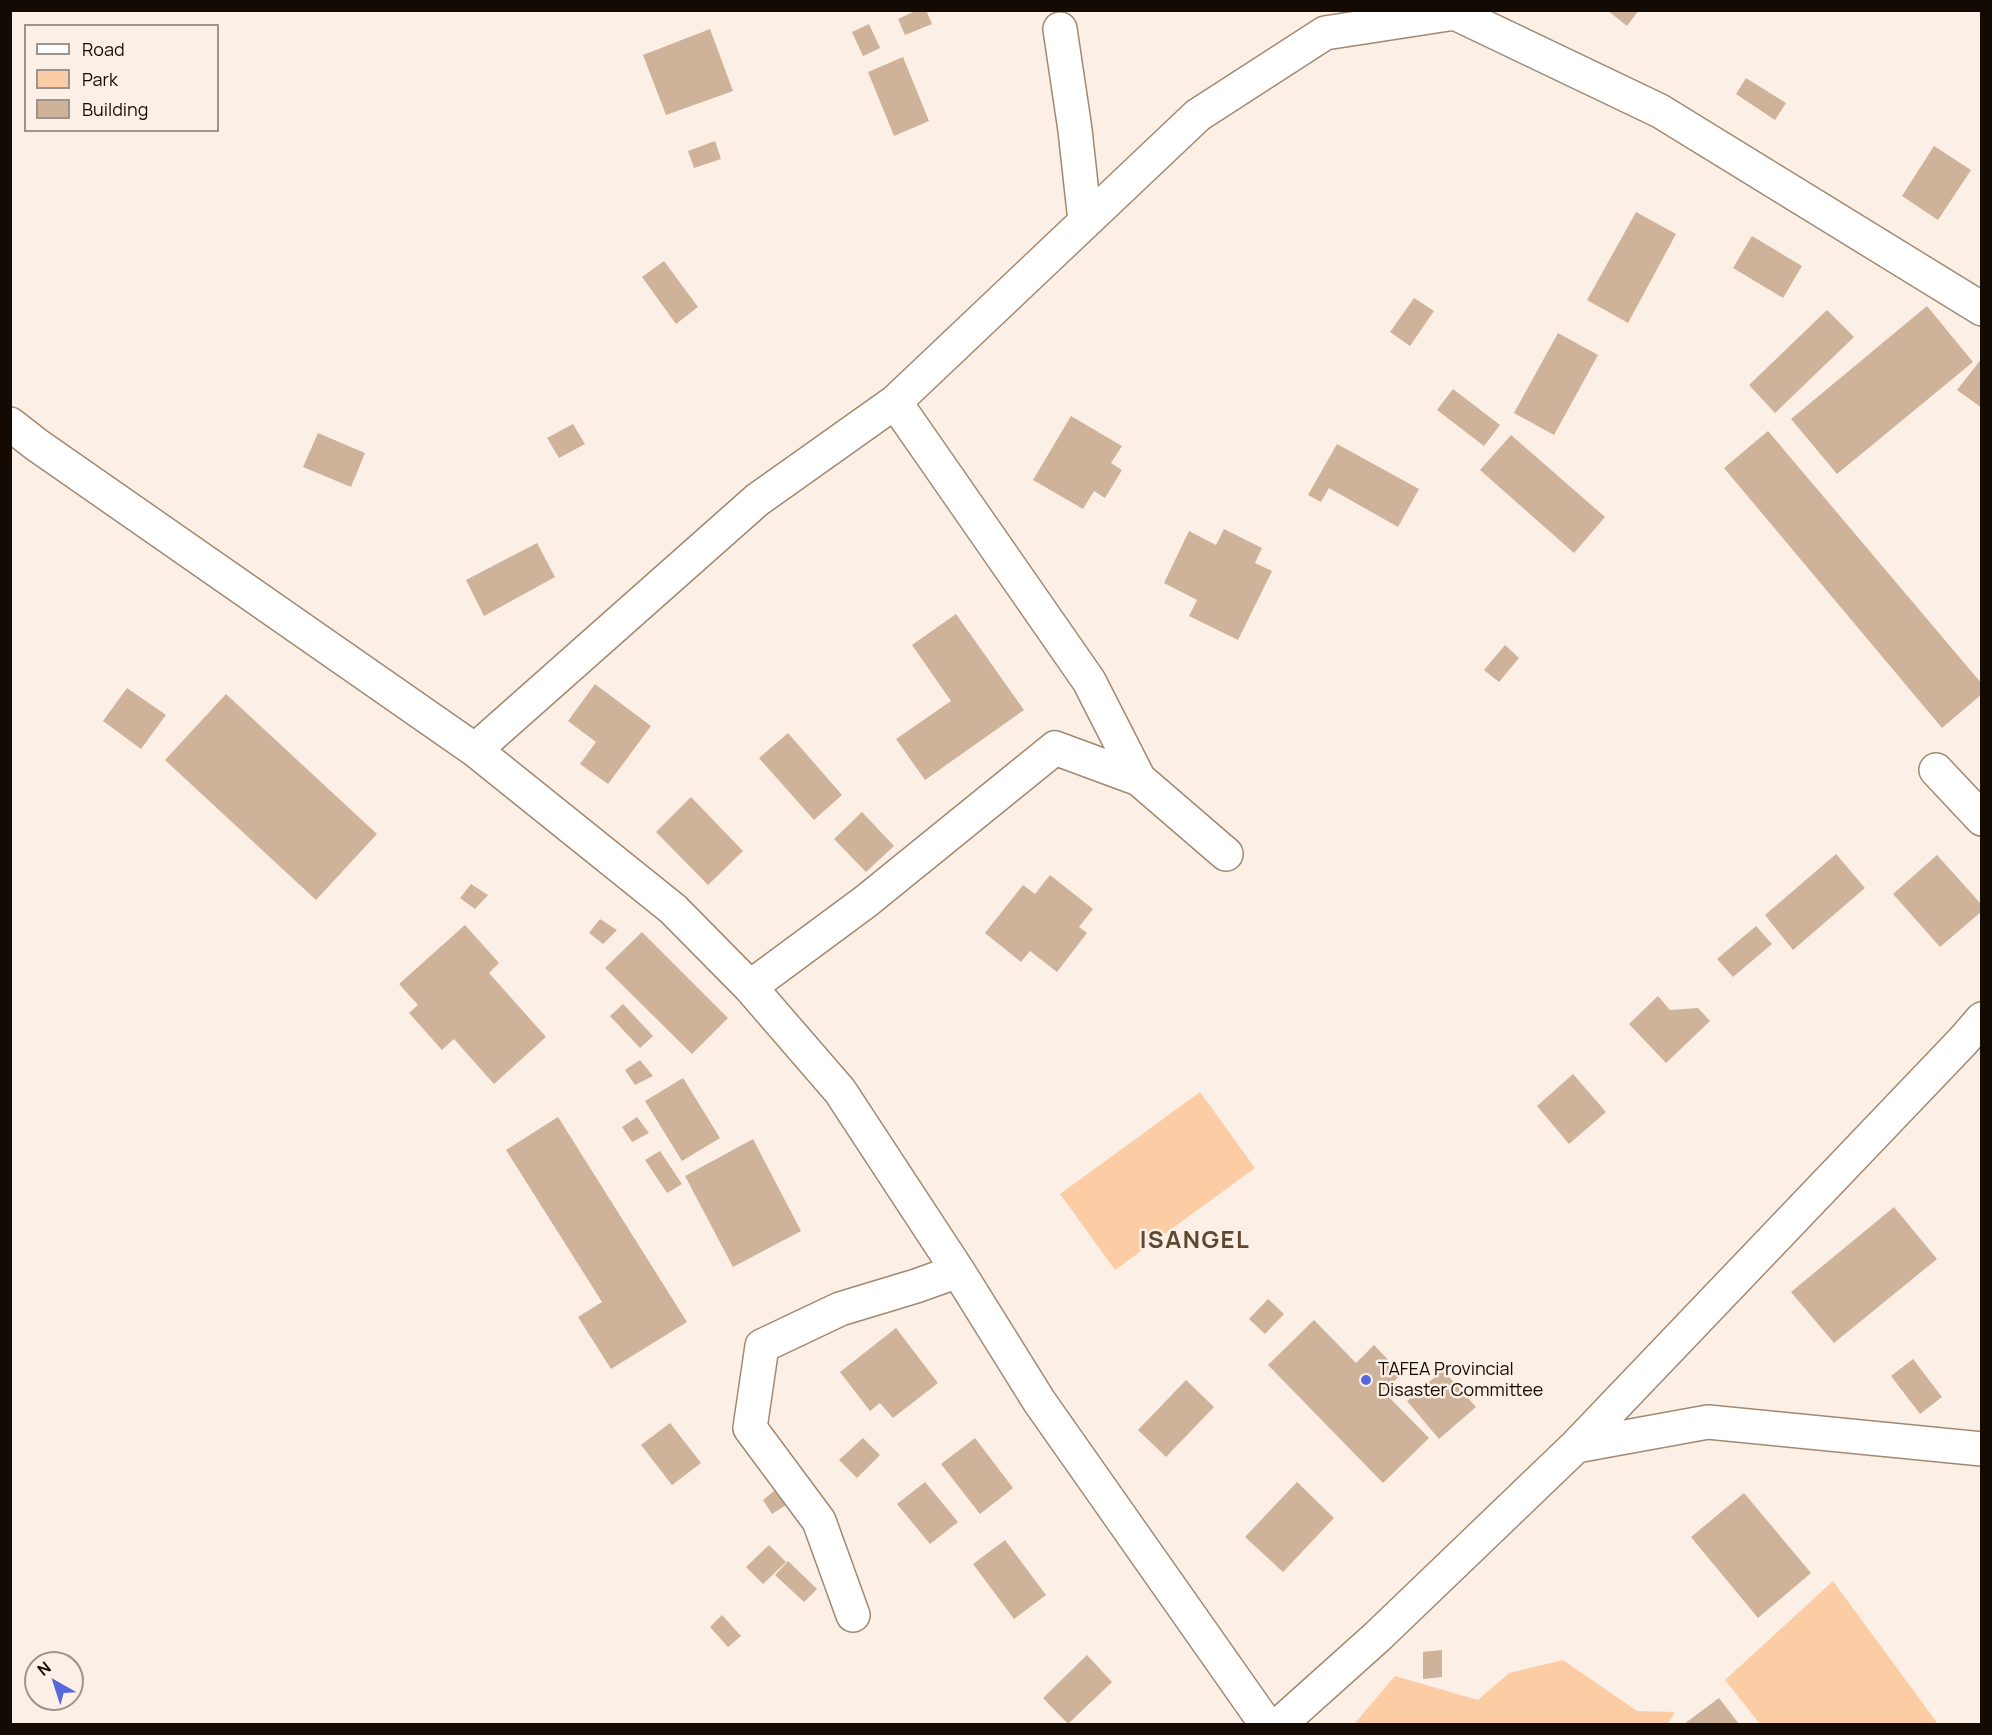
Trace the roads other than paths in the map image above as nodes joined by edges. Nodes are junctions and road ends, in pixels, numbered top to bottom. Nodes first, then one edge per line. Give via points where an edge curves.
1 (1060, 29) dead end
2 (1085, 221) junction
3 (1982, 309) edge
4 (895, 402) junction
5 (10, 424) edge
6 (475, 750) junction
7 (1936, 770) dead end
8 (1139, 778) junction
9 (1982, 819) edge
10 (1226, 854) dead end
11 (750, 987) junction
12 (1982, 1019) edge
13 (958, 1271) junction
14 (1576, 1446) junction
15 (1982, 1449) edge
16 (854, 1615) dead end
17 (1266, 1725) edge
18 (1280, 1725) edge

1 - 2 street
2 - 3 street via 1198,115 1325,33 1455,13 1660,111
2 - 4 street
4 - 6 street via 757,500
4 - 8 street via 1089,681
5 - 6 street
6 - 11 street via 674,909
7 - 9 street
8 - 10 street
8 - 11 street via 1055,748 865,902
11 - 13 street via 840,1091
12 - 14 street
13 - 16 street via 840,1309 762,1346 750,1428 819,1521
13 - 17 street via 1039,1401
14 - 15 street via 1708,1422
14 - 18 street

